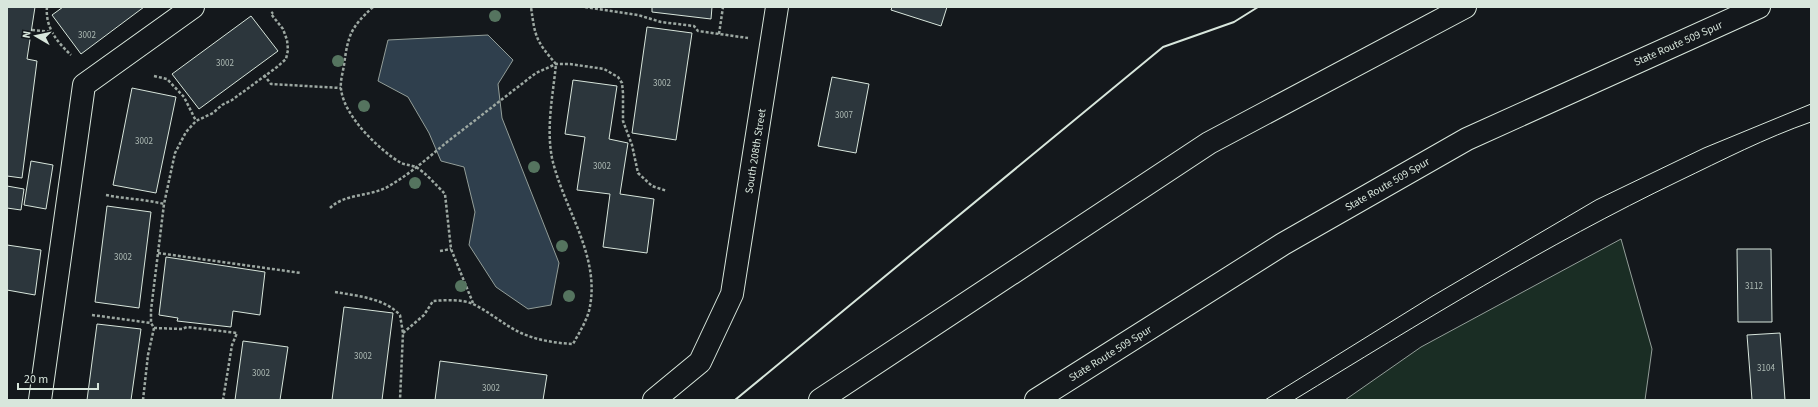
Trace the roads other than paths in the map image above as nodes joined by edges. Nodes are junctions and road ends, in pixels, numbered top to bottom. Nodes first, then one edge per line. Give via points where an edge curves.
1 (193, 7) edge
2 (777, 7) edge
3 (1466, 7) edge
4 (1759, 7) edge
5 (40, 400) edge
6 (654, 400) edge
7 (820, 400) edge
8 (1036, 400) edge

1 - 5 main road via 84,85
2 - 6 main road, South 208th Street via 732,294 700,362
3 - 7 main road via 1209,144
4 - 8 main road, State Route 509 Spur via 1467,139 1283,244

